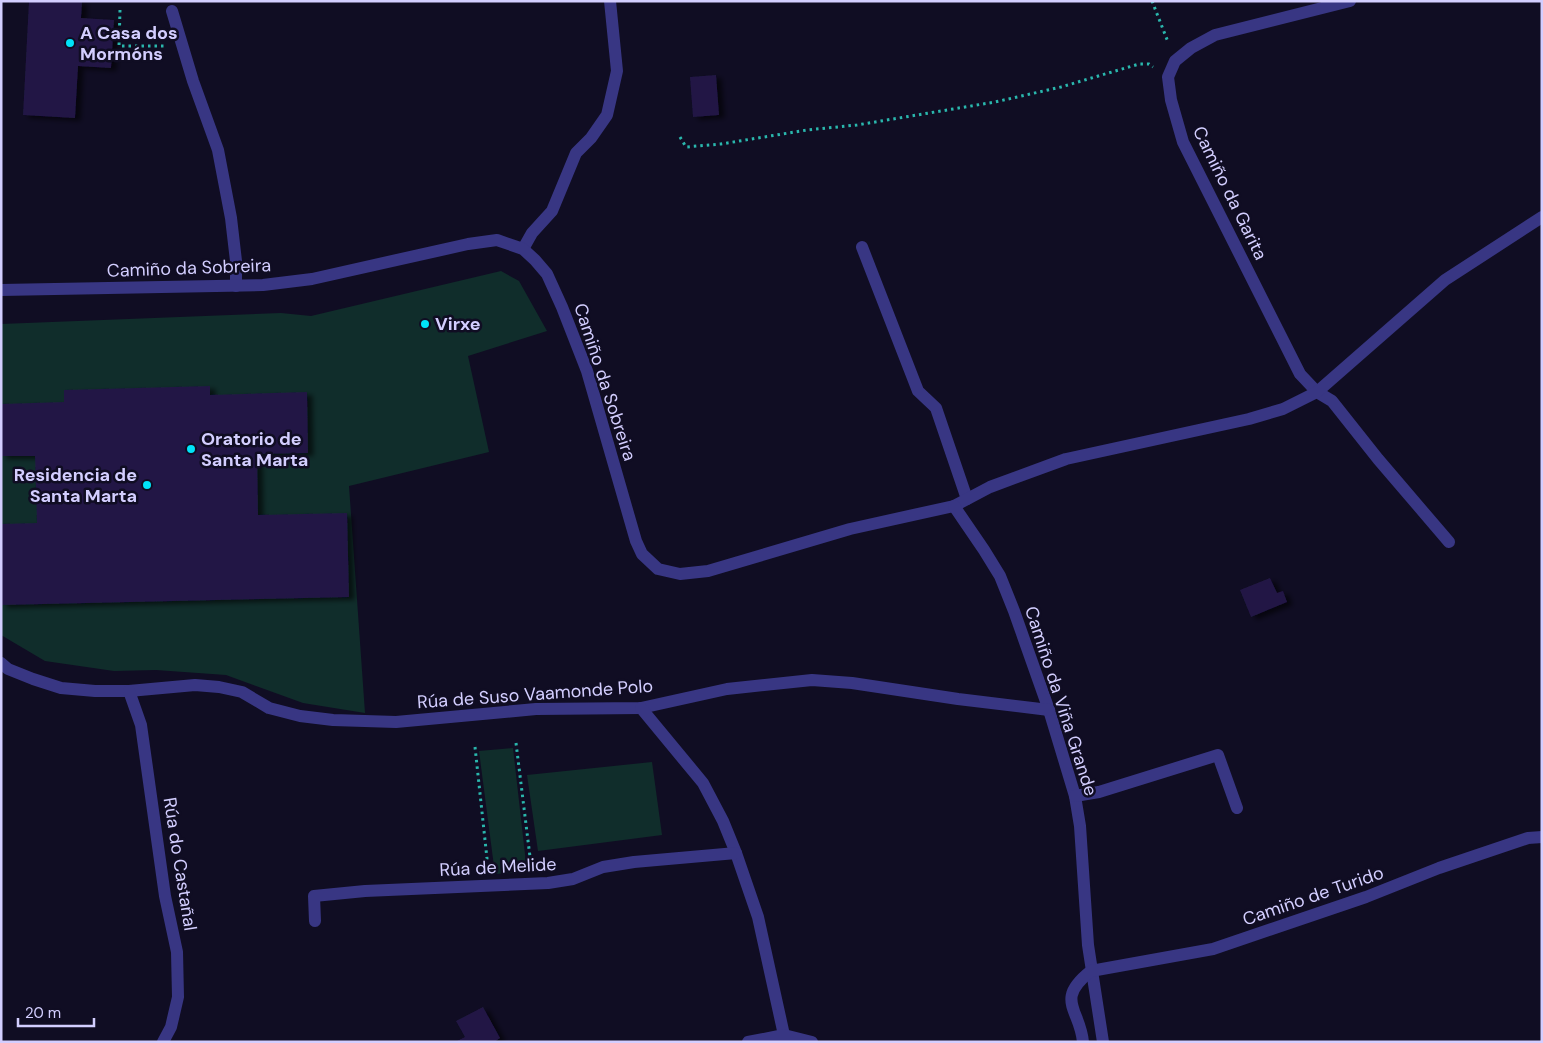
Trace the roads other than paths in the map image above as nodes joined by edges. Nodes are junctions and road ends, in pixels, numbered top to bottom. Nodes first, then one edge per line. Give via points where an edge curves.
1 (610, 1) edge
2 (1350, 1) edge
3 (172, 11) dead end
4 (1542, 217) edge
5 (862, 247) dead end
6 (523, 249) junction
7 (236, 286) junction
8 (1, 290) edge
9 (1317, 392) junction
10 (967, 499) junction
11 (954, 506) junction
12 (1449, 542) dead end
13 (1, 663) edge
14 (129, 691) junction
15 (641, 708) junction
16 (1049, 710) junction
17 (1075, 796) junction
18 (1237, 808) dead end
19 (1542, 837) edge
20 (736, 853) junction
21 (315, 921) dead end
22 (1091, 971) junction
23 (784, 1035) junction
24 (163, 1042) edge
25 (748, 1042) edge
26 (812, 1042) edge
27 (1083, 1042) edge
28 (1103, 1042) edge

1 - 6 street via 617,71 607,114 576,153 552,211 532,233
2 - 9 street, Camiño da Garita via 1215,35 1175,61 1168,77 1183,142 1300,374
3 - 7 street via 218,150 231,218
4 - 9 street via 1445,280
5 - 10 street via 918,391 936,408
6 - 7 street, Camiño da Sobreira via 497,240 312,279
6 - 11 street, Camiño da Sobreira via 547,274 562,307 587,371 636,541 642,554 658,569 680,574 708,570 850,529
7 - 8 street, Camiño da Sobreira
9 - 10 street via 1282,409 1248,419 1066,459 1023,473
9 - 12 street, Camiño da Garita via 1332,401
10 - 11 street
11 - 16 street, Camiño da Viña Grande via 1000,576
13 - 14 street, Rúa de Suso Vaamonde Polo via 61,688
14 - 15 street, Rúa de Suso Vaamonde Polo via 219,686 242,692 269,708 334,720 396,722 536,709
14 - 24 street, Rúa do Castañal via 141,726 177,952 178,997 171,1027
15 - 16 street, Rúa de Suso Vaamonde Polo via 727,689 812,680
15 - 20 street via 702,784
16 - 17 street, Camiño da Viña Grande
17 - 18 street via 1099,792 1218,755
17 - 22 street, Camiño da Viña Grande
19 - 22 street, Camiño de Turido via 1528,838 1439,868 1366,897 1213,949
20 - 21 street, Rúa de Melide via 634,862 548,883 314,896
20 - 23 street via 758,917
22 - 27 street via 1079,981 1071,995
22 - 28 street, Camiño da Viña Grande
23 - 25 street
23 - 26 street

